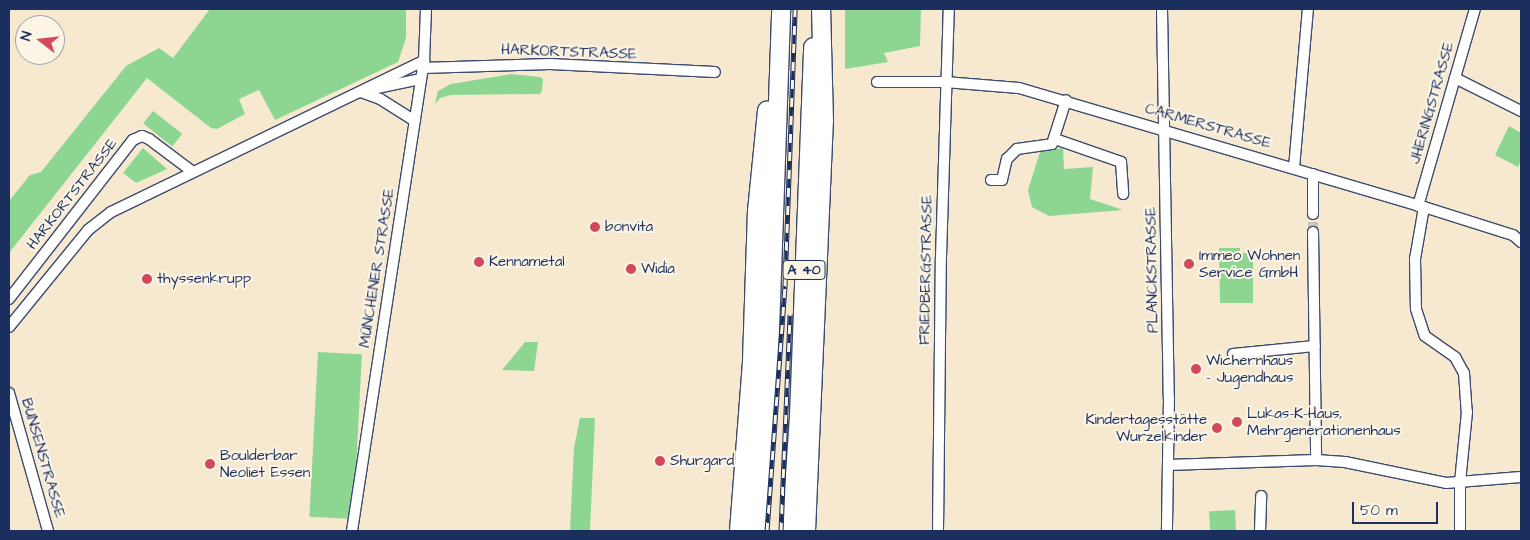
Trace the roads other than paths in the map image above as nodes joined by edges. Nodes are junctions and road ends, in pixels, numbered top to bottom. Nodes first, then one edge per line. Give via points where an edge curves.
1 (426, 9) edge
2 (781, 9) edge
3 (814, 9) edge
4 (821, 9) edge
5 (949, 9) edge
6 (1162, 9) edge
7 (1308, 9) edge
8 (1475, 9) edge
9 (780, 46) junction
10 (423, 64) junction
11 (715, 72) dead end
12 (1455, 78) junction
13 (421, 79) junction
14 (877, 82) dead end
15 (945, 82) junction
16 (361, 92) junction
17 (1066, 100) junction
18 (1521, 111) edge
19 (415, 121) junction
20 (1167, 129) junction
21 (1055, 139) junction
22 (1294, 168) junction
23 (193, 172) junction
24 (1313, 174) junction
25 (991, 180) dead end
26 (1123, 194) dead end
27 (1421, 206) junction
28 (1313, 214) tunnel mouth
29 (1313, 232) tunnel mouth
30 (1521, 242) edge
31 (9, 299) edge
32 (9, 324) edge
33 (1315, 346) junction
34 (1233, 354) dead end
35 (9, 392) edge
36 (1316, 460) junction
37 (1168, 465) junction
38 (1521, 477) edge
39 (1460, 482) junction
40 (1262, 496) dead end
41 (48, 531) edge
42 (352, 531) edge
43 (739, 531) edge
44 (756, 531) edge
45 (791, 531) edge
46 (806, 531) edge
47 (938, 531) edge
48 (1167, 531) edge
49 (1260, 531) edge
50 (1460, 531) edge

1 - 10 street, MÜNCHENER STRASSE
2 - 9 highway, A 40
3 - 45 highway, A 40 via 799,416
4 - 46 highway via 824,121
5 - 15 street, FRIEDBERGSTRASSE
6 - 20 street, PLANCKSTRASSE
7 - 22 street
8 - 12 street, JHERINGSTRASSE
9 - 43 highway via 767,110 757,211 752,361
9 - 44 highway, A 40 via 769,359
10 - 11 street, HARKORTSTRASSE via 550,64
10 - 13 street, MÜNCHENER STRASSE
10 - 16 street, HARKORTSTRASSE
12 - 18 street
12 - 27 street, JHERINGSTRASSE
13 - 16 street, HARKORTSTRASSE
13 - 19 street, MÜNCHENER STRASSE
14 - 15 street, CARMERSTRASSE
15 - 17 street, CARMERSTRASSE via 1019,88
15 - 47 street, FRIEDBERGSTRASSE
16 - 19 street via 380,99
16 - 23 street, HARKORTSTRASSE
17 - 20 street, CARMERSTRASSE
17 - 21 street
19 - 42 street, MÜNCHENER STRASSE
20 - 22 street, CARMERSTRASSE
20 - 37 street, PLANCKSTRASSE via 1164,161
21 - 25 street via 1048,146 1017,148 1007,159 1002,180
21 - 26 street via 1121,162
22 - 24 street, CARMERSTRASSE
23 - 31 street, HARKORTSTRASSE via 149,139 142,136 133,140
23 - 32 street, HARKORTSTRASSE via 111,212 88,230
24 - 27 street, CARMERSTRASSE
24 - 28 street
27 - 30 street, CARMERSTRASSE via 1513,236
27 - 39 street, JHERINGSTRASSE via 1415,259 1416,309 1425,336 1455,357 1464,373 1467,412
29 - 33 street
33 - 34 street
33 - 36 street
35 - 41 street, BUNSENSTRASSE
36 - 37 street
36 - 39 street via 1345,462 1446,483
37 - 48 street, PLANCKSTRASSE
38 - 39 street
39 - 50 street, JHERINGSTRASSE
40 - 49 street

